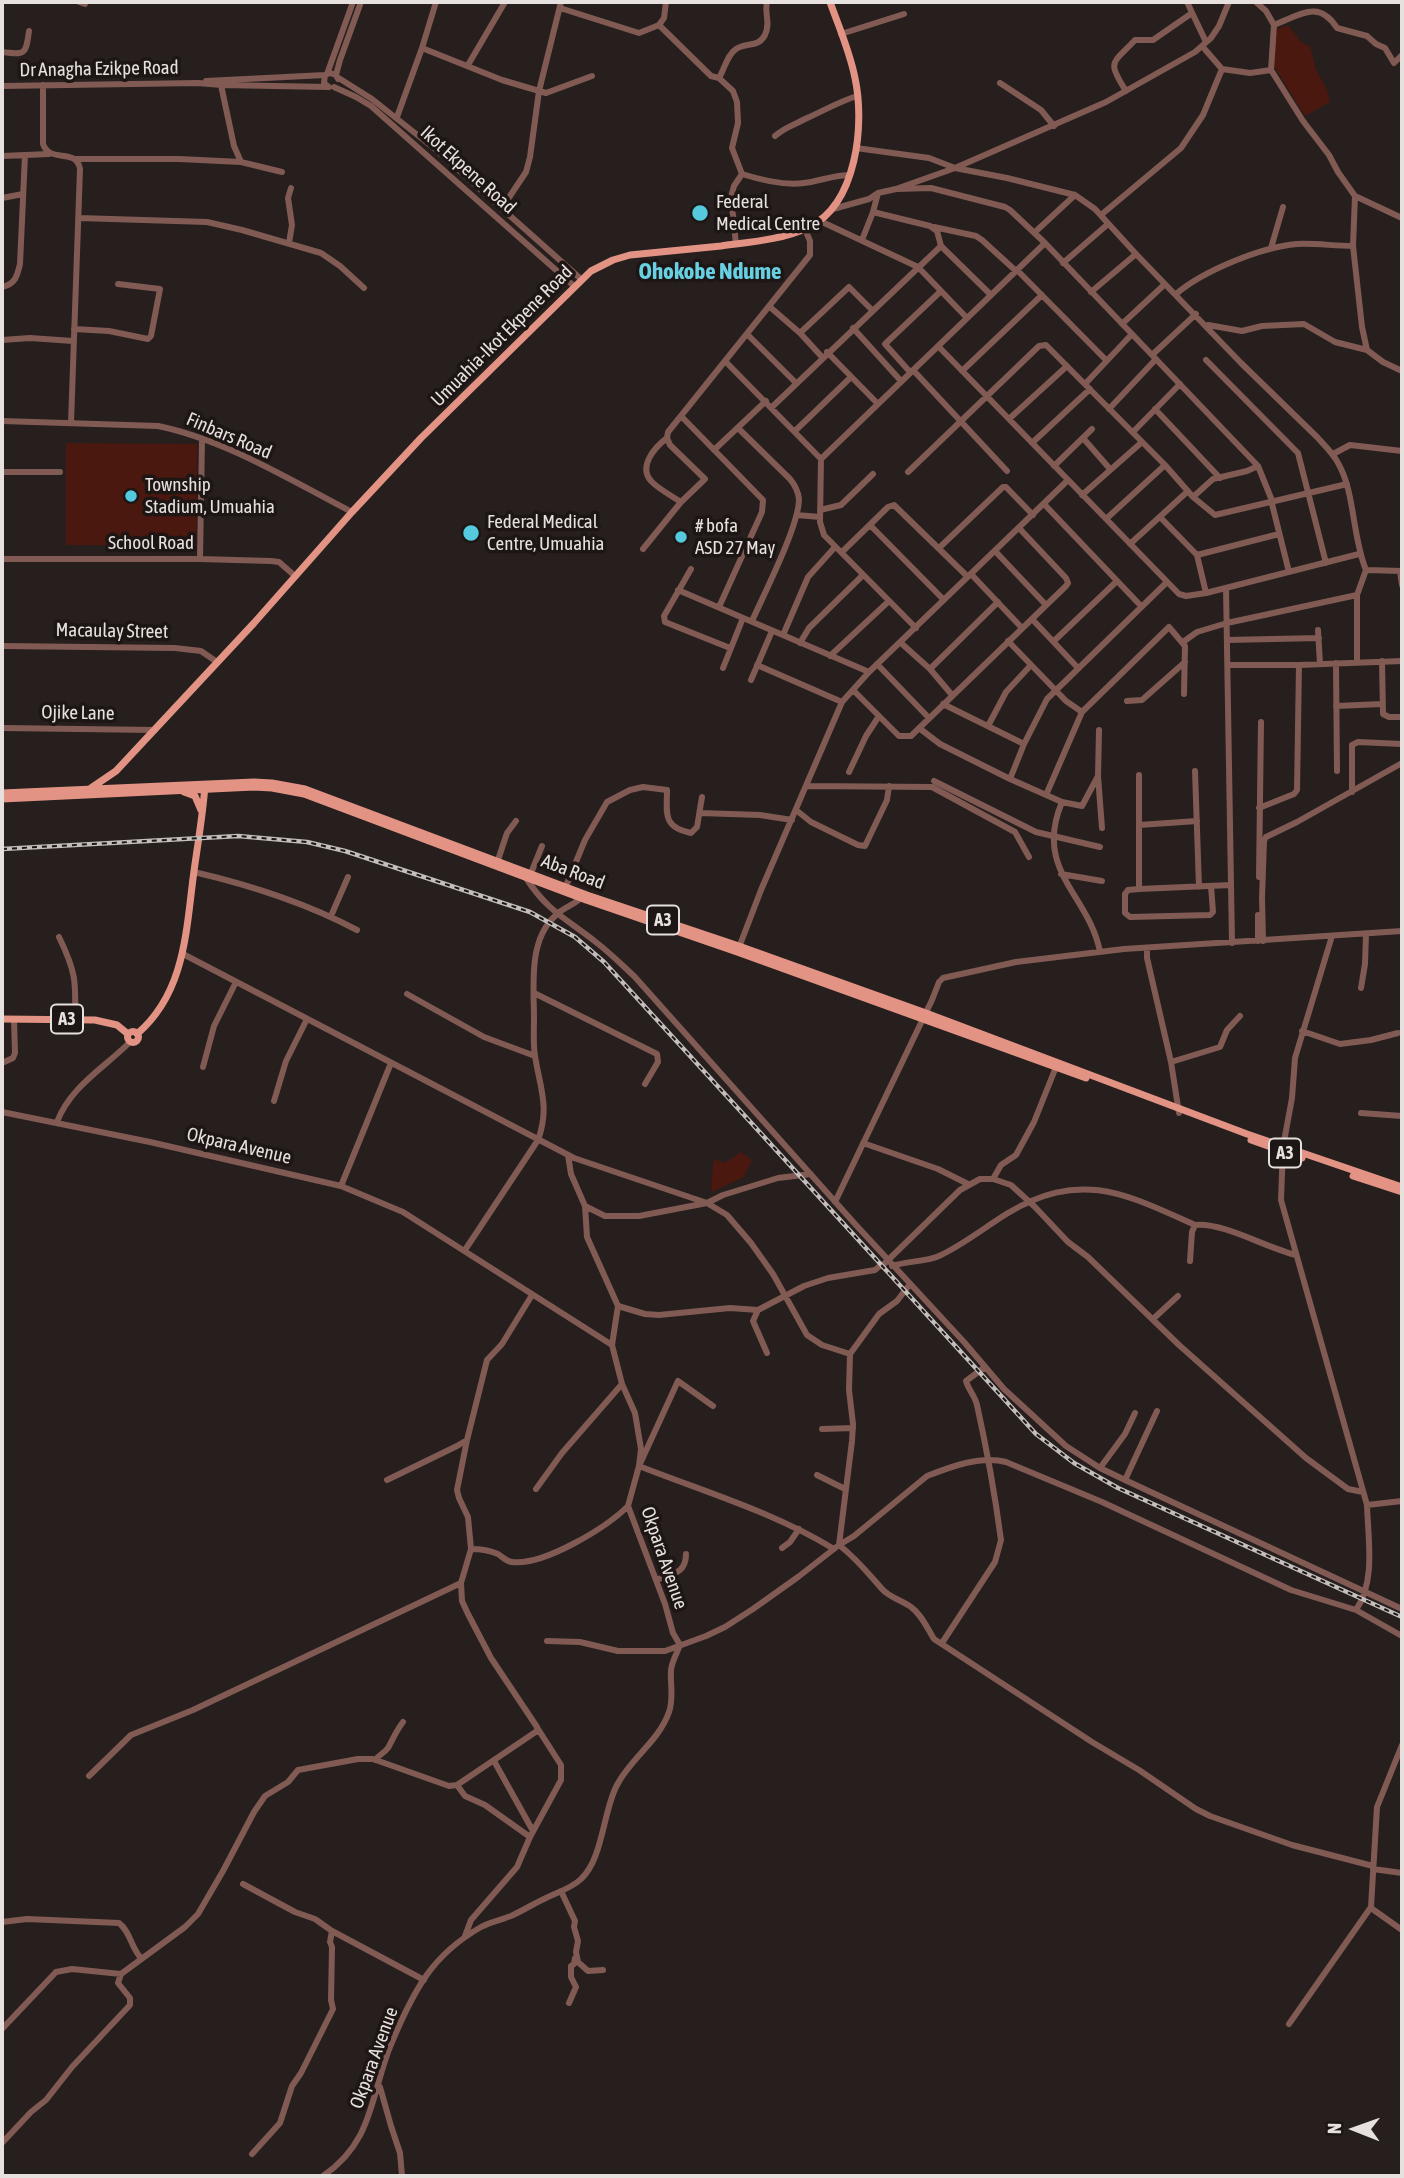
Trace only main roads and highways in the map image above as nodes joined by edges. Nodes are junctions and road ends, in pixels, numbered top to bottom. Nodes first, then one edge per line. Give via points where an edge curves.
1 (833, 3) edge
2 (114, 774) junction
3 (103, 780) junction
4 (205, 787) junction
5 (118, 788) junction
6 (227, 789) junction
7 (87, 790) junction
8 (176, 791) junction
9 (106, 792) junction
10 (2, 796) edge
11 (202, 812) junction
12 (373, 815) junction
13 (528, 874) junction
14 (738, 949) junction
15 (925, 1016) junction
16 (2, 1019) edge
17 (1116, 1087) junction
18 (1402, 1189) edge

1 - 2 main road, Umuahia-Ikot Ekpene Road via 855,78 859,122 850,175 833,209 805,229 779,238 630,255 581,279 421,438
2 - 3 main road
2 - 5 main road
2 - 9 main road
3 - 7 main road
3 - 9 main road
4 - 5 main road, Aba Road
4 - 6 main road, Aba Road / A3
4 - 8 main road, Aba Road
4 - 11 main road, A3
4 - 12 main road, Aba Road / A3 via 254,782 289,785
5 - 9 main road, Aba Road
6 - 11 main road via 211,796
6 - 12 main road, Aba Road / A3 via 288,790
7 - 9 main road, Aba Road
7 - 10 main road, Aba Road
8 - 9 main road, Aba Road
8 - 11 main road via 195,796
9 - 10 main road, Aba Road
11 - 16 main road, A3 via 183,954 154,1017 129,1038 106,1021
12 - 13 main road, Aba Road / A3
12 - 13 main road, Aba Road / A3
13 - 14 main road, Aba Road / A3
13 - 14 main road, Aba Road / A3 via 581,898
14 - 15 main road, Aba Road / A3
15 - 17 main road, Aba Road / A3
15 - 17 main road, Aba Road / A3
17 - 18 main road, A3

